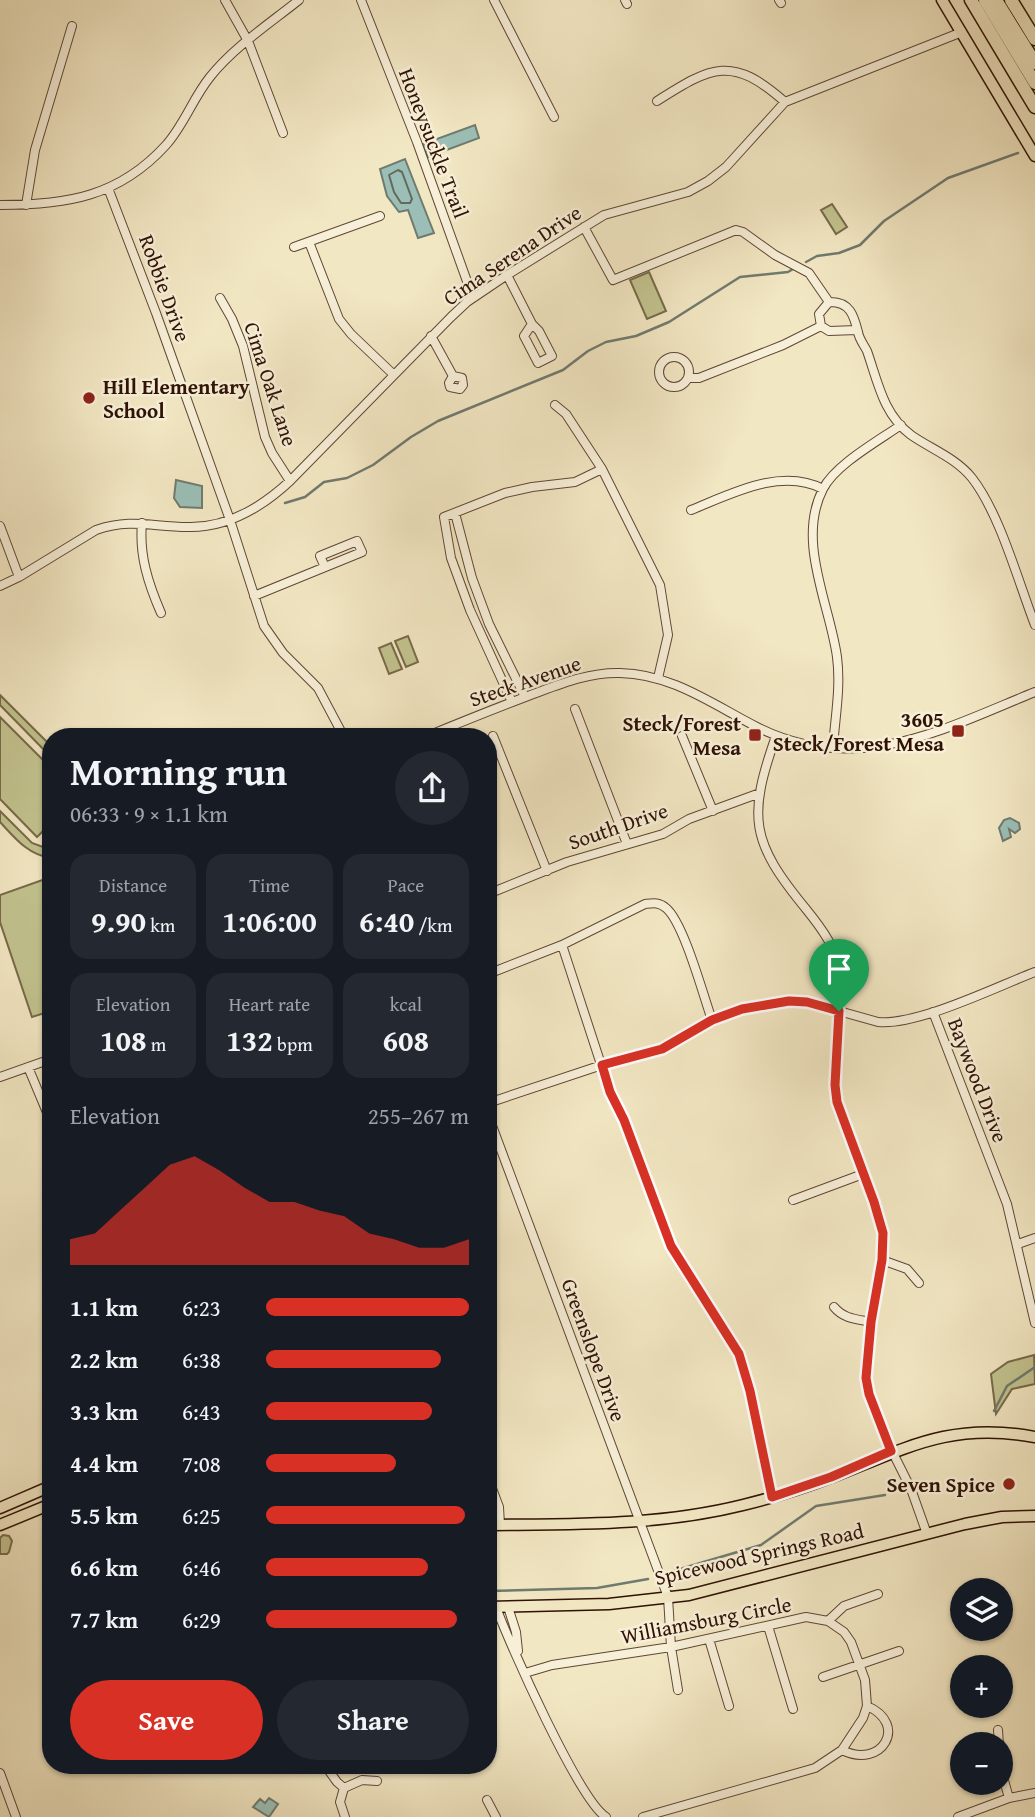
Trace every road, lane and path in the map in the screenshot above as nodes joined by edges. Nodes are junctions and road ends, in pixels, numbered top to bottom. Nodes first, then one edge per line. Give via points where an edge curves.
1 (225, 0) edge
2 (299, 0) edge
3 (360, 0) edge
4 (494, 0) edge
5 (942, 0) edge
6 (971, 0) edge
7 (991, 0) edge
8 (1011, 0) edge
9 (72, 26) dead end
10 (962, 32) junction
11 (1035, 39) edge
12 (248, 41) junction
13 (1035, 63) edge
14 (1035, 70) edge
15 (1035, 77) edge
16 (1035, 83) edge
17 (657, 101) dead end
18 (785, 102) junction
19 (1035, 107) edge
20 (554, 117) dead end
21 (283, 134) dead end
22 (1035, 156) edge
23 (108, 188) junction
24 (0, 205) edge
25 (26, 205) junction
26 (380, 216) dead end
27 (584, 227) junction
28 (309, 242) junction
29 (294, 247) dead end
30 (507, 275) junction
31 (219, 298) dead end
32 (473, 298) junction
33 (827, 300) junction
34 (532, 324) dead end
35 (821, 326) junction
36 (857, 330) junction
37 (431, 336) junction
38 (394, 375) junction
39 (453, 376) dead end
40 (688, 378) dead end
41 (555, 405) dead end
42 (901, 425) junction
43 (602, 470) junction
44 (290, 481) junction
45 (823, 489) junction
46 (691, 510) dead end
47 (455, 513) junction
48 (230, 520) junction
49 (142, 523) junction
50 (0, 526) edge
51 (325, 567) junction
52 (19, 577) junction
53 (0, 586) edge
54 (254, 596) junction
55 (161, 613) dead end
56 (1035, 625) edge
57 (658, 678) junction
58 (1035, 692) edge
59 (525, 697) junction
60 (512, 702) junction
61 (575, 709) dead end
62 (339, 728) edge
63 (447, 728) edge
64 (682, 736) dead end
65 (776, 736) junction
66 (497, 746) edge
67 (833, 748) junction
68 (760, 793) junction
69 (713, 811) junction
70 (628, 844) junction
71 (547, 871) junction
72 (497, 890) edge
73 (562, 945) junction
74 (497, 970) edge
75 (1035, 972) edge
76 (839, 1011) junction
77 (933, 1012) junction
78 (712, 1020) junction
79 (42, 1062) edge
80 (602, 1065) junction
81 (28, 1067) junction
82 (0, 1077) edge
83 (42, 1100) edge
84 (497, 1100) edge
85 (497, 1139) edge
86 (863, 1174) junction
87 (793, 1200) dead end
88 (1035, 1238) edge
89 (1018, 1244) junction
90 (882, 1260) junction
91 (919, 1283) dead end
92 (834, 1307) dead end
93 (871, 1322) junction
94 (1035, 1323) edge
95 (1035, 1437) edge
96 (891, 1451) junction
97 (42, 1490) edge
98 (772, 1497) junction
99 (0, 1508) edge
100 (42, 1508) edge
101 (1035, 1516) edge
102 (639, 1522) junction
103 (0, 1525) edge
104 (497, 1525) edge
105 (927, 1534) junction
106 (878, 1594) dead end
107 (668, 1597) junction
108 (497, 1607) edge
109 (828, 1621) junction
110 (768, 1626) junction
111 (709, 1639) junction
112 (671, 1647) junction
113 (899, 1651) dead end
114 (860, 1664) junction
115 (525, 1673) junction
116 (823, 1677) dead end
117 (678, 1690) dead end
118 (729, 1706) dead end
119 (867, 1706) junction
120 (793, 1709) dead end
121 (842, 1750) junction
122 (0, 1773) edge
123 (331, 1774) edge
124 (377, 1781) dead end
125 (344, 1788) junction
126 (1035, 1794) edge
127 (1008, 1795) edge
128 (1009, 1798) junction
129 (487, 1800) dead end
130 (16, 1817) edge
131 (345, 1817) edge
132 (496, 1817) edge
133 (606, 1817) edge
134 (643, 1817) edge
135 (958, 1817) edge

1 - 12 street
2 - 12 street
3 - 32 street, Honeysuckle Trail
4 - 20 street
5 - 10 main road
6 - 19 highway
7 - 13 highway
7 - 14 highway
7 - 15 highway
7 - 16 highway
8 - 11 highway
9 - 25 street via 35,150
10 - 18 street, Cima Serena Drive
10 - 22 main road
12 - 21 street
12 - 23 street via 210,77 167,145
17 - 18 street via 696,76 729,71 762,82
18 - 27 street, Cima Serena Drive via 708,181 688,192 604,215
23 - 25 street via 86,198
23 - 48 street, Robbie Drive
24 - 25 street
26 - 28 street
27 - 30 street, Cima Serena Drive
27 - 33 street via 613,280 736,230 809,273
28 - 29 street
28 - 38 street via 339,318
30 - 32 street, Cima Serena Drive
30 - 34 street
31 - 44 street, Cima Oak Lane via 243,346 265,437
32 - 37 street, Cima Serena Drive
33 - 35 street via 820,314
33 - 36 street via 850,309
35 - 36 street via 829,331
35 - 40 street via 699,378
36 - 42 street via 882,398
37 - 38 street, Cima Serena Drive
37 - 39 street
38 - 44 street, Cima Serena Drive
41 - 43 street via 566,414
42 - 45 street via 835,474
42 - 56 street via 970,475 983,493
43 - 47 street via 575,482 506,493
43 - 57 street via 664,597 668,635
44 - 48 street, Cima Serena Drive via 259,507
45 - 46 street via 807,481 781,481 746,488
45 - 67 street via 814,550 837,656
47 - 59 street via 489,624
47 - 60 street via 444,517 451,558
48 - 49 street, Cima Serena Drive via 207,527
48 - 54 street
49 - 52 street, Cima Serena Drive via 125,522 96,530
49 - 55 street via 142,557
50 - 52 street
51 - 51 street via 320,556 357,541 362,552
51 - 54 street
52 - 53 street, Cima Serena Drive
54 - 62 street via 273,640 318,688
57 - 59 street, Steck Avenue via 606,673
57 - 65 street, Steck Avenue
58 - 67 street, Steck Avenue via 899,743
59 - 60 street, Steck Avenue
60 - 63 street, Steck Avenue
61 - 70 street
64 - 69 street
65 - 67 street, Steck Avenue
65 - 68 street
66 - 71 street
68 - 69 street, South Drive
68 - 76 street via 758,830 766,853 780,878 821,927 838,960
69 - 70 street, South Drive
70 - 71 street, South Drive
71 - 72 street, South Drive
73 - 74 street
73 - 78 street via 645,904 665,907 679,928
73 - 80 street
75 - 77 street
76 - 77 street via 891,1023
76 - 78 street via 789,1001
76 - 86 street via 837,1102
77 - 89 street, Baywood Drive
78 - 80 street via 662,1049
79 - 81 street
80 - 84 street
80 - 98 street via 671,1246 739,1354
81 - 82 street
81 - 83 street
85 - 102 street, Greenslope Drive
86 - 87 street
86 - 90 street via 880,1217
88 - 89 street
89 - 94 street, Baywood Drive
90 - 91 street via 907,1269
90 - 93 street
92 - 93 street via 847,1318
93 - 96 street via 866,1378
95 - 96 main road via 962,1434
96 - 98 main road
96 - 105 street
97 - 99 main road
98 - 102 main road via 712,1512
100 - 103 main road
101 - 105 main road, Spicewood Springs Road via 1002,1517
102 - 104 main road
102 - 107 street, Greenslope Drive
105 - 107 main road, Spicewood Springs Road
106 - 109 street via 845,1606
107 - 108 main road, Spicewood Springs Road via 609,1604
107 - 112 street, Greenslope Drive
108 - 115 street
109 - 110 street, Williamsburg Circle via 806,1617
109 - 114 street via 844,1632
110 - 111 street, Williamsburg Circle
110 - 120 street
111 - 112 street, Williamsburg Circle
111 - 118 street
112 - 115 street, Williamsburg Circle
112 - 117 street, Greenslope Drive
113 - 114 street
114 - 116 street
114 - 119 street
115 - 133 street via 575,1774
119 - 121 street
119 - 121 street via 884,1718 886,1740 866,1756
121 - 134 street via 815,1769
122 - 130 street
123 - 125 street
124 - 125 street via 362,1780
125 - 131 street via 340,1802
126 - 128 street
127 - 128 street
128 - 135 street
129 - 132 street

